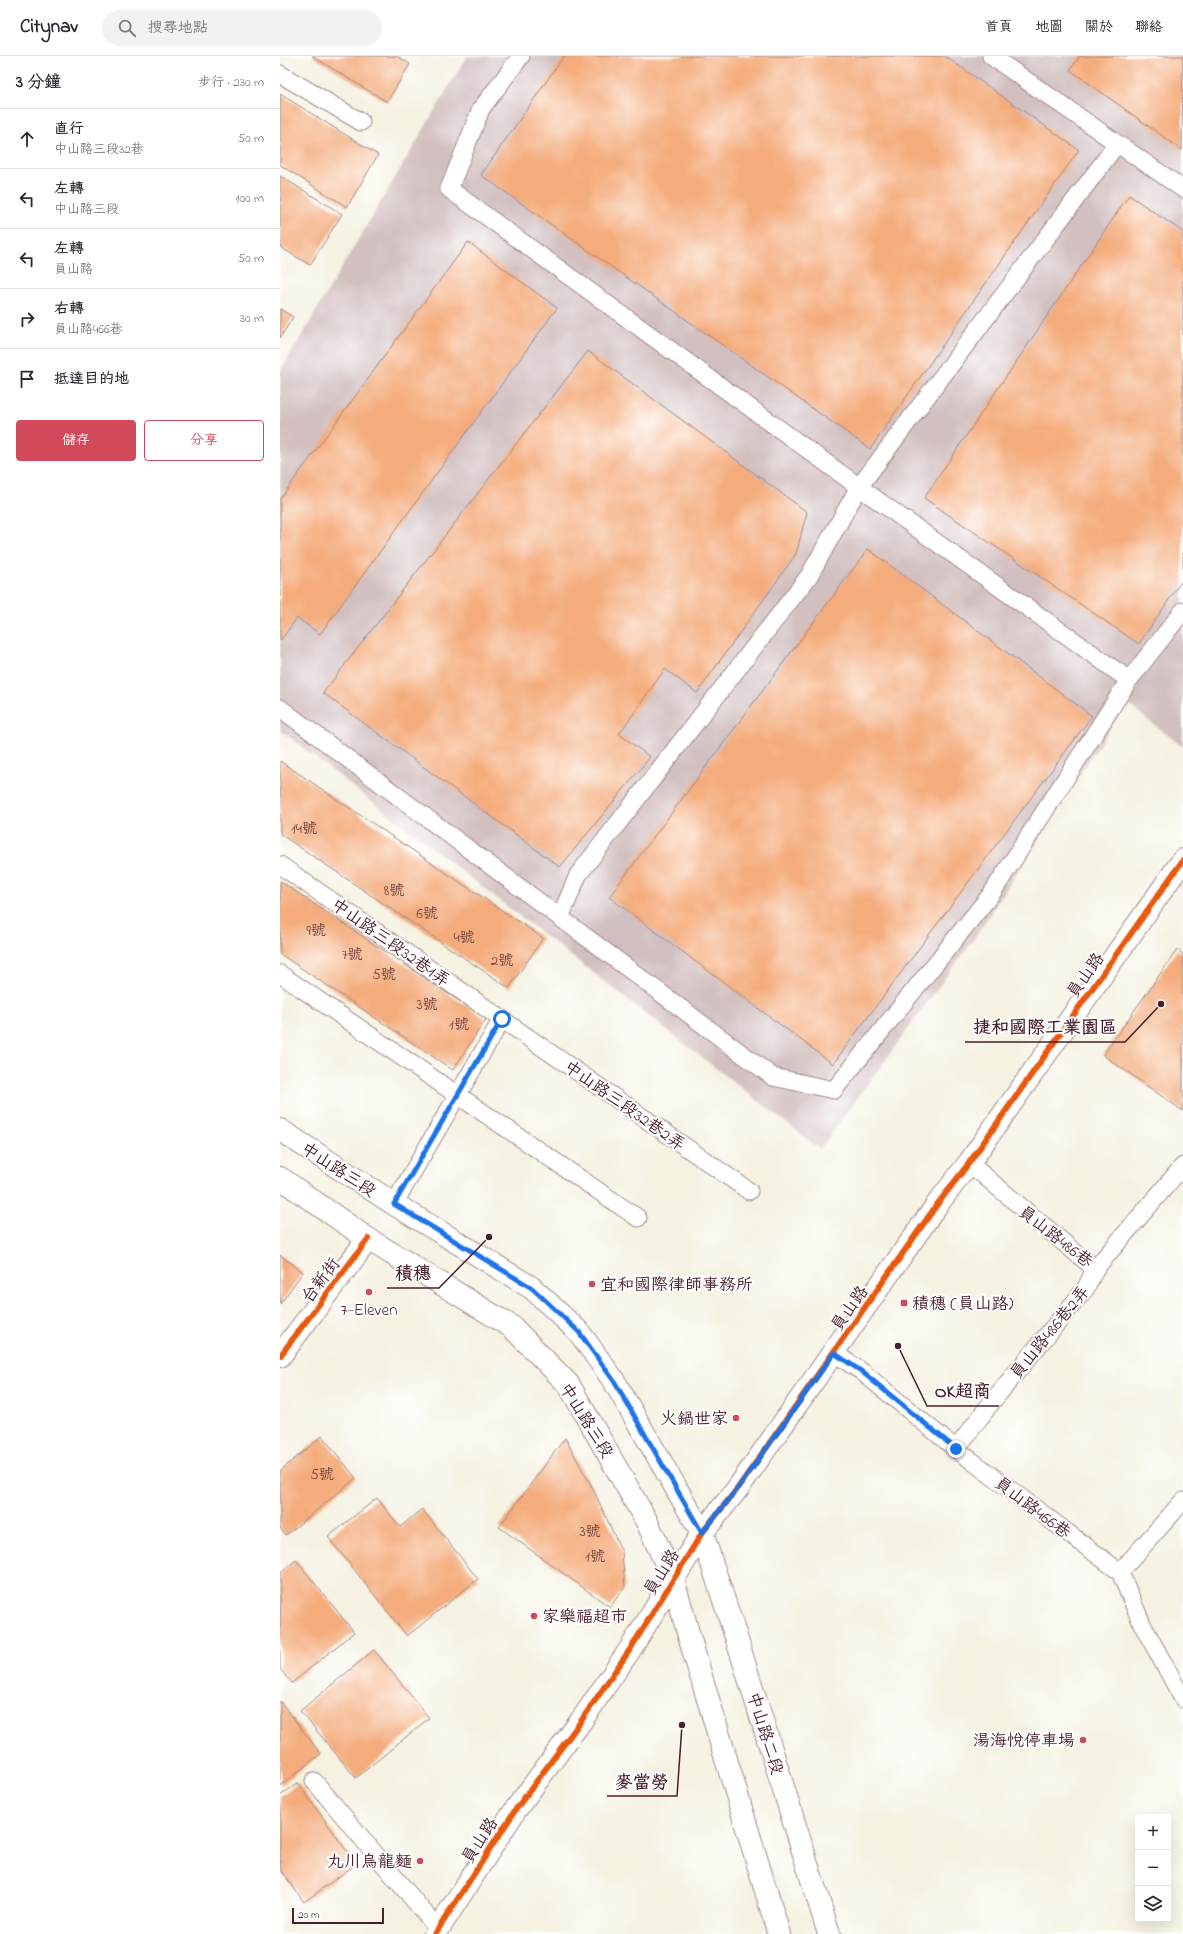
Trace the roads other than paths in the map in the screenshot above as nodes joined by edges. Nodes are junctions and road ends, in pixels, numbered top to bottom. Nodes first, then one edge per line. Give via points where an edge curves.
1 (521, 56) edge
2 (991, 56) edge
3 (280, 74) edge
4 (361, 122) dead end
5 (1118, 144) junction
6 (1183, 189) edge
7 (859, 486) junction
8 (1183, 611) edge
9 (1129, 680) junction
10 (280, 708) edge
11 (1183, 860) edge
12 (280, 865) edge
13 (560, 918) junction
14 (280, 974) edge
15 (502, 1019) junction
16 (457, 1094) junction
17 (280, 1130) edge
18 (969, 1163) junction
19 (1183, 1166) edge
20 (280, 1178) edge
21 (749, 1191) dead end
22 (394, 1204) junction
23 (638, 1218) dead end
24 (368, 1239) junction
25 (1095, 1270) junction
26 (834, 1353) junction
27 (280, 1356) edge
28 (956, 1449) junction
29 (1183, 1502) edge
30 (702, 1533) junction
31 (1120, 1572) junction
32 (673, 1578) junction
33 (1183, 1699) edge
34 (314, 1781) dead end
35 (437, 1932) edge
36 (779, 1934) edge
37 (828, 1934) edge

1 - 7 lane via 481,109 449,189
2 - 5 lane
3 - 4 lane
5 - 6 lane
5 - 7 lane
7 - 9 lane
7 - 13 lane via 809,576 578,875
8 - 9 lane
9 - 13 lane via 992,893 834,1090 773,1077
10 - 13 lane
11 - 18 main road, 員山路
12 - 15 lane, 中山路三段32巷1弄
14 - 16 lane
15 - 16 lane
15 - 21 lane, 中山路三段32巷2弄
16 - 22 lane
16 - 23 lane
17 - 22 main road, 中山路三段
18 - 25 lane, 員山路486巷
18 - 26 main road, 員山路
19 - 25 lane, 員山路486巷
20 - 24 main road, 中山路三段
22 - 30 main road, 中山路三段 via 532,1288 579,1332 614,1381
24 - 27 main road, 台新街
24 - 32 main road, 中山路三段 via 512,1327 569,1385 647,1522
25 - 28 lane, 員山路486巷2弄 via 1086,1288
26 - 28 lane, 員山路466巷 via 861,1371
26 - 30 main road, 員山路 via 738,1488
28 - 31 lane, 員山路466巷
29 - 31 lane
30 - 32 main road, 員山路
30 - 37 main road, 中山路二段 via 740,1647
31 - 33 lane via 1142,1624
32 - 35 main road, 員山路 via 590,1709 516,1809
32 - 36 main road
34 - 35 lane

